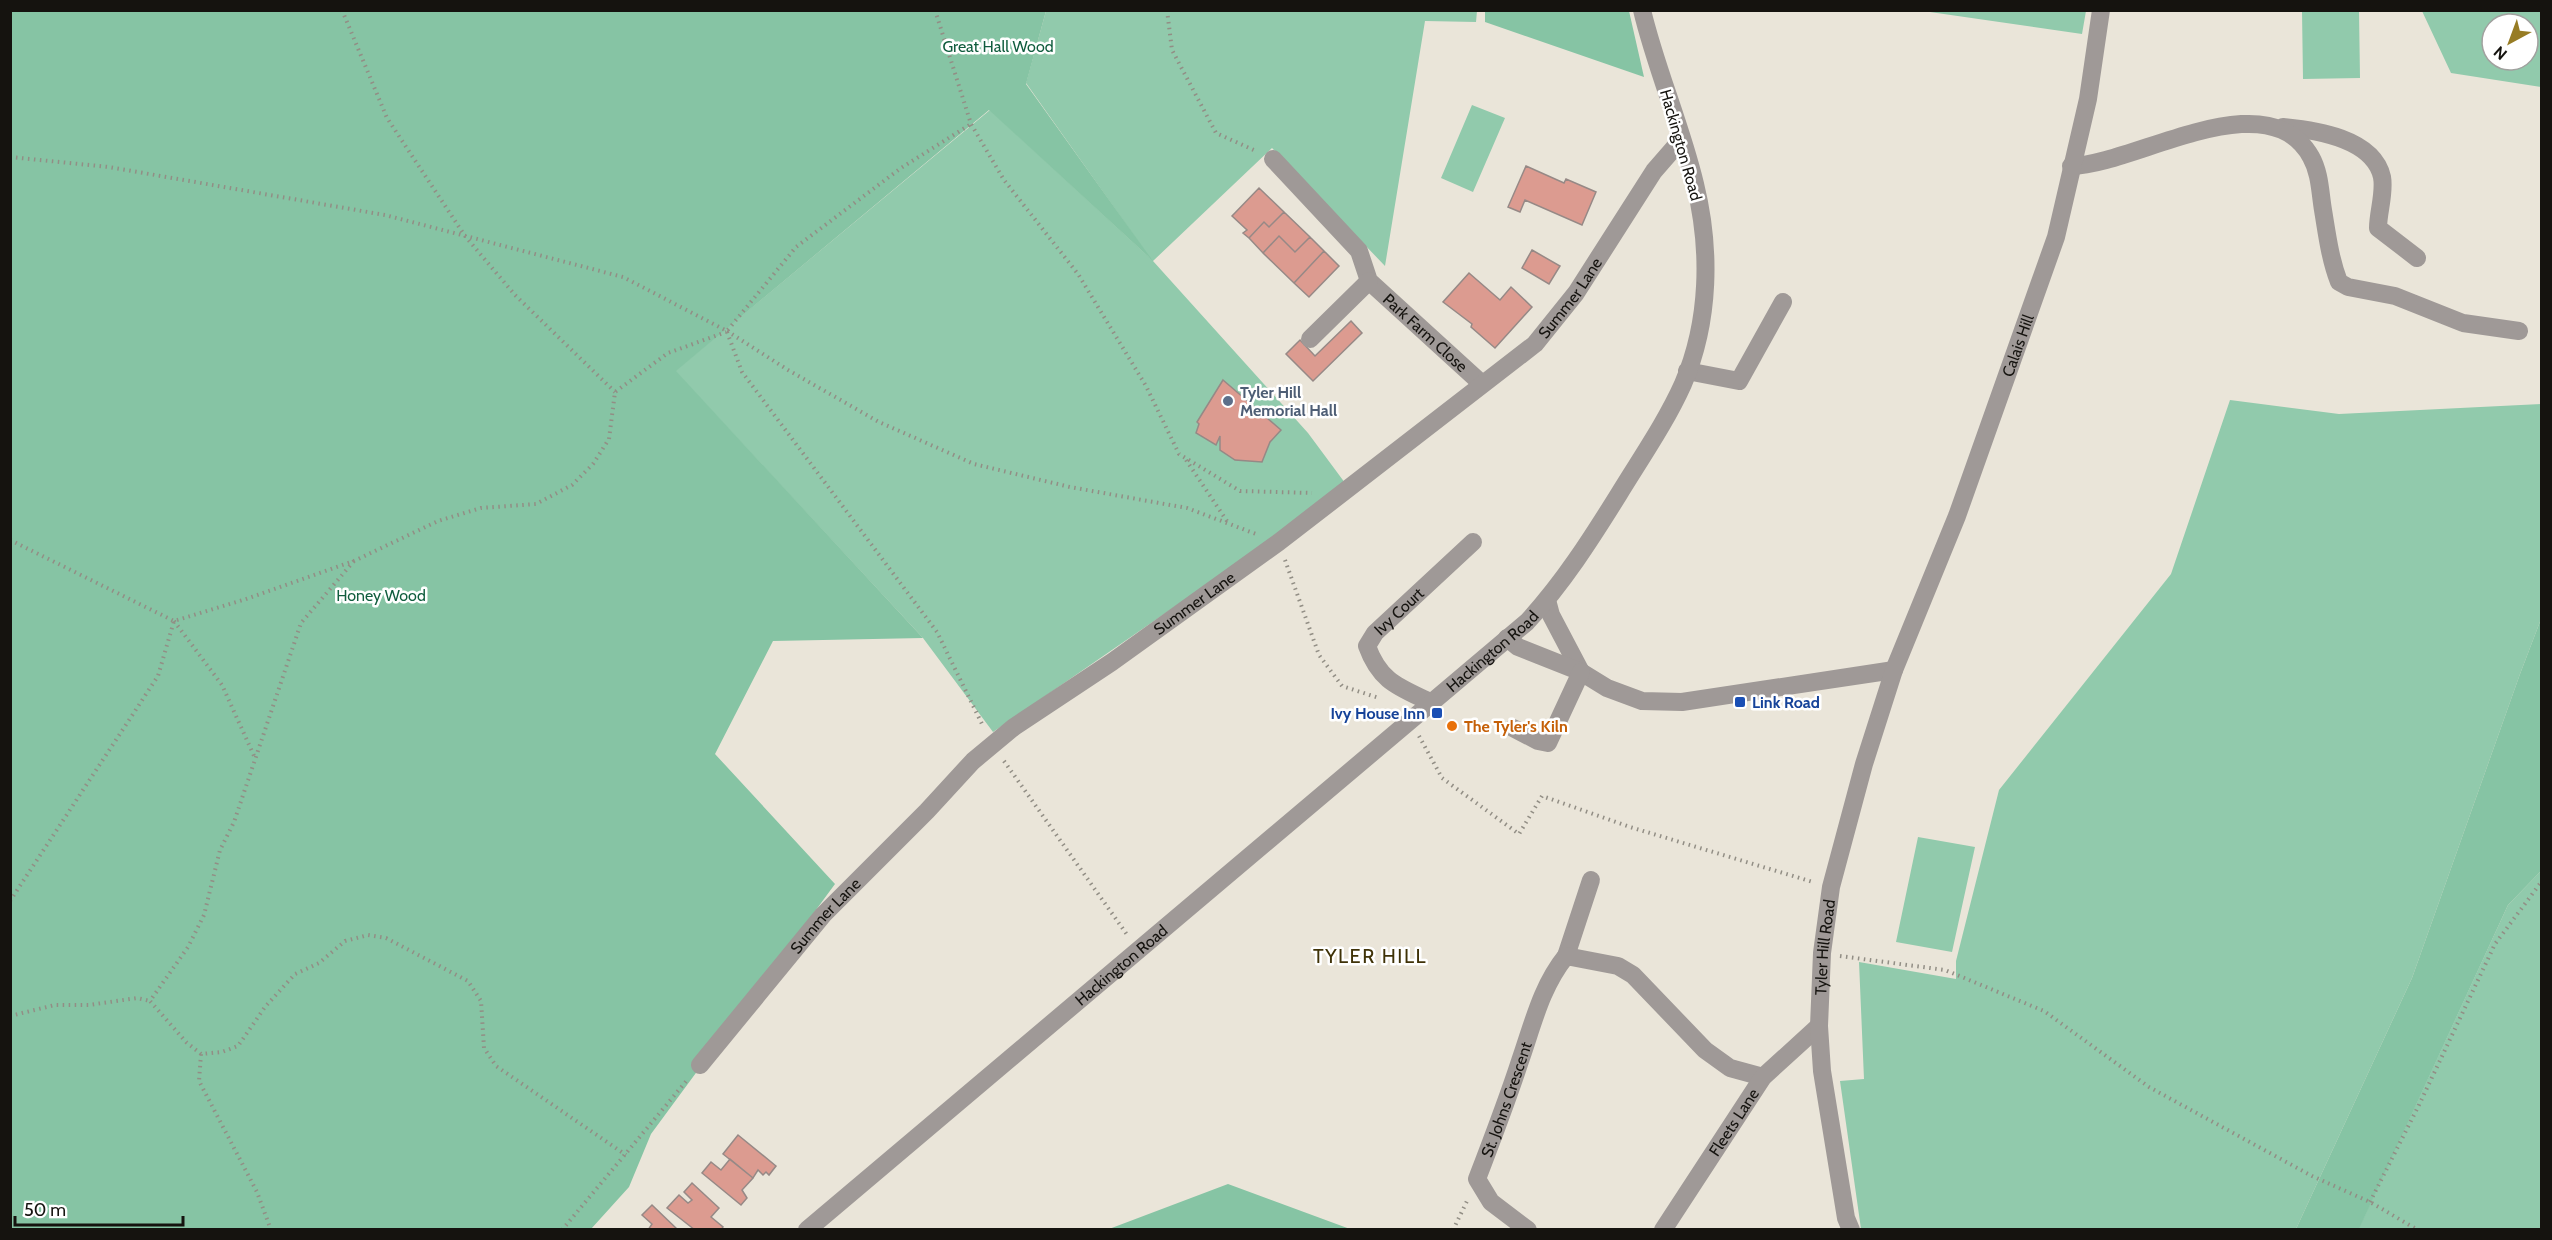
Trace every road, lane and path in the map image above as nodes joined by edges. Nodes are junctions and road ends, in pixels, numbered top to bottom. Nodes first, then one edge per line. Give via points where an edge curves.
1 (342, 10) edge
2 (1167, 10) edge
3 (1642, 10) edge
4 (2101, 10) edge
5 (934, 11) edge
6 (971, 124) junction
7 (2266, 125) junction
8 (1681, 140) junction
9 (10, 157) edge
10 (1273, 159) joint
11 (2072, 166) junction
12 (465, 236) junction
13 (2417, 258) dead end
14 (1369, 281) junction
15 (1784, 302) dead end
16 (2519, 331) dead end
17 (727, 332) junction
18 (1310, 339) dead end
19 (1687, 371) junction
20 (1482, 384) junction
21 (615, 392) junction
22 (1184, 457) junction
23 (1339, 493) junction
24 (10, 540) edge
25 (1279, 542) junction
26 (1473, 542) dead end
27 (354, 561) junction
28 (1547, 600) junction
29 (174, 621) junction
30 (1507, 639) junction
31 (1894, 670) junction
32 (1581, 672) junction
33 (1385, 700) dead end
34 (1430, 702) junction
35 (1513, 728) dead end
36 (1417, 733) dead end
37 (992, 745) junction
38 (255, 758) junction
39 (1591, 880) dead end
40 (2541, 881) edge
41 (1831, 887) junction
42 (10, 901) edge
43 (1138, 951) junction
44 (1822, 953) junction
45 (1566, 956) junction
46 (150, 1001) junction
47 (10, 1016) edge
48 (1819, 1026) junction
49 (201, 1054) junction
50 (700, 1065) joint
51 (1763, 1077) junction
52 (626, 1155) junction
53 (1477, 1179) junction
54 (2370, 1202) junction
55 (272, 1230) edge
56 (562, 1230) edge
57 (807, 1230) edge
58 (1453, 1230) edge
59 (1528, 1230) edge
60 (1663, 1230) edge
61 (1851, 1230) edge
62 (2418, 1230) edge

1 - 12 path via 387,118
2 - 10 path via 1172,50 1216,133
3 - 8 street, Hackington Road
4 - 11 street, Calais Hill via 2088,99
5 - 6 path
6 - 17 path via 901,168 796,248
6 - 22 path via 1004,180 1078,274
7 - 11 street via 2192,132 2123,157
7 - 13 street via 2315,130 2362,148 2377,164 2382,179 2378,228
7 - 16 street via 2295,136 2310,156 2318,174 2329,247 2339,282 2395,296 2463,323
8 - 19 street, Hackington Road via 1695,184 1706,280 1696,346
8 - 20 street, Summer Lane via 1654,171 1576,293 1535,344
9 - 12 path via 109,167 385,215
10 - 14 street, Park Farm Close via 1359,251
11 - 31 street, Calais Hill via 2056,237 1957,516
12 - 17 path via 623,278
12 - 21 path via 515,295
14 - 18 street, Park Farm Close
14 - 20 street, Park Farm Close
15 - 19 street via 1738,381
17 - 21 path via 668,353
17 - 22 path via 879,422 974,464 1070,487 1187,508 1230,525
17 - 37 path via 742,372 937,632
19 - 28 street, Hackington Road via 1645,452 1586,547
20 - 23 street, Summer Lane
21 - 27 path via 609,439 593,464 572,485 536,504 481,508 438,521
22 - 23 path via 1240,490
23 - 25 street, Summer Lane
24 - 29 path
25 - 33 path via 1318,655 1342,686
25 - 37 street, Summer Lane
26 - 34 street, Ivy Court via 1375,633 1368,646 1373,663 1389,682
27 - 29 path
27 - 38 path via 301,623
28 - 30 street, Hackington Road
28 - 32 street
29 - 38 path via 222,685
29 - 42 path via 158,676
30 - 32 street
30 - 34 street, Hackington Road
31 - 32 street via 1682,702 1642,701
31 - 41 street, Tyler Hill Road
32 - 35 street via 1548,743
34 - 43 street, Hackington Road
36 - 41 path via 1442,778 1519,834 1542,796 1630,827
37 - 43 path
37 - 50 street, Summer Lane via 823,915
38 - 46 path via 234,822 220,850 204,915 188,947
39 - 45 street, St. Johns Crescent
40 - 54 path via 2495,944
41 - 44 street, Tyler Hill Road
43 - 57 street, Hackington Road
44 - 48 street, Tyler Hill Road
44 - 54 path via 1945,970 2044,1011 2150,1087 2312,1176
45 - 51 street via 1618,966 1633,975 1705,1050 1730,1068
45 - 53 street, St. Johns Crescent via 1537,1005
46 - 47 path via 137,998 55,1005
46 - 49 path
48 - 51 street, Fleets Lane
48 - 61 street, Tyler Hill Road via 1822,1071
49 - 52 path via 238,1046 265,1007 296,974 319,963 345,941 368,935 386,938 468,981 481,1001 484,1048 496,1066
49 - 55 path via 199,1081 257,1192
50 - 52 path
51 - 60 street, Fleets Lane
52 - 56 path
53 - 58 path
53 - 59 street, St. Johns Crescent via 1491,1202
54 - 62 path

